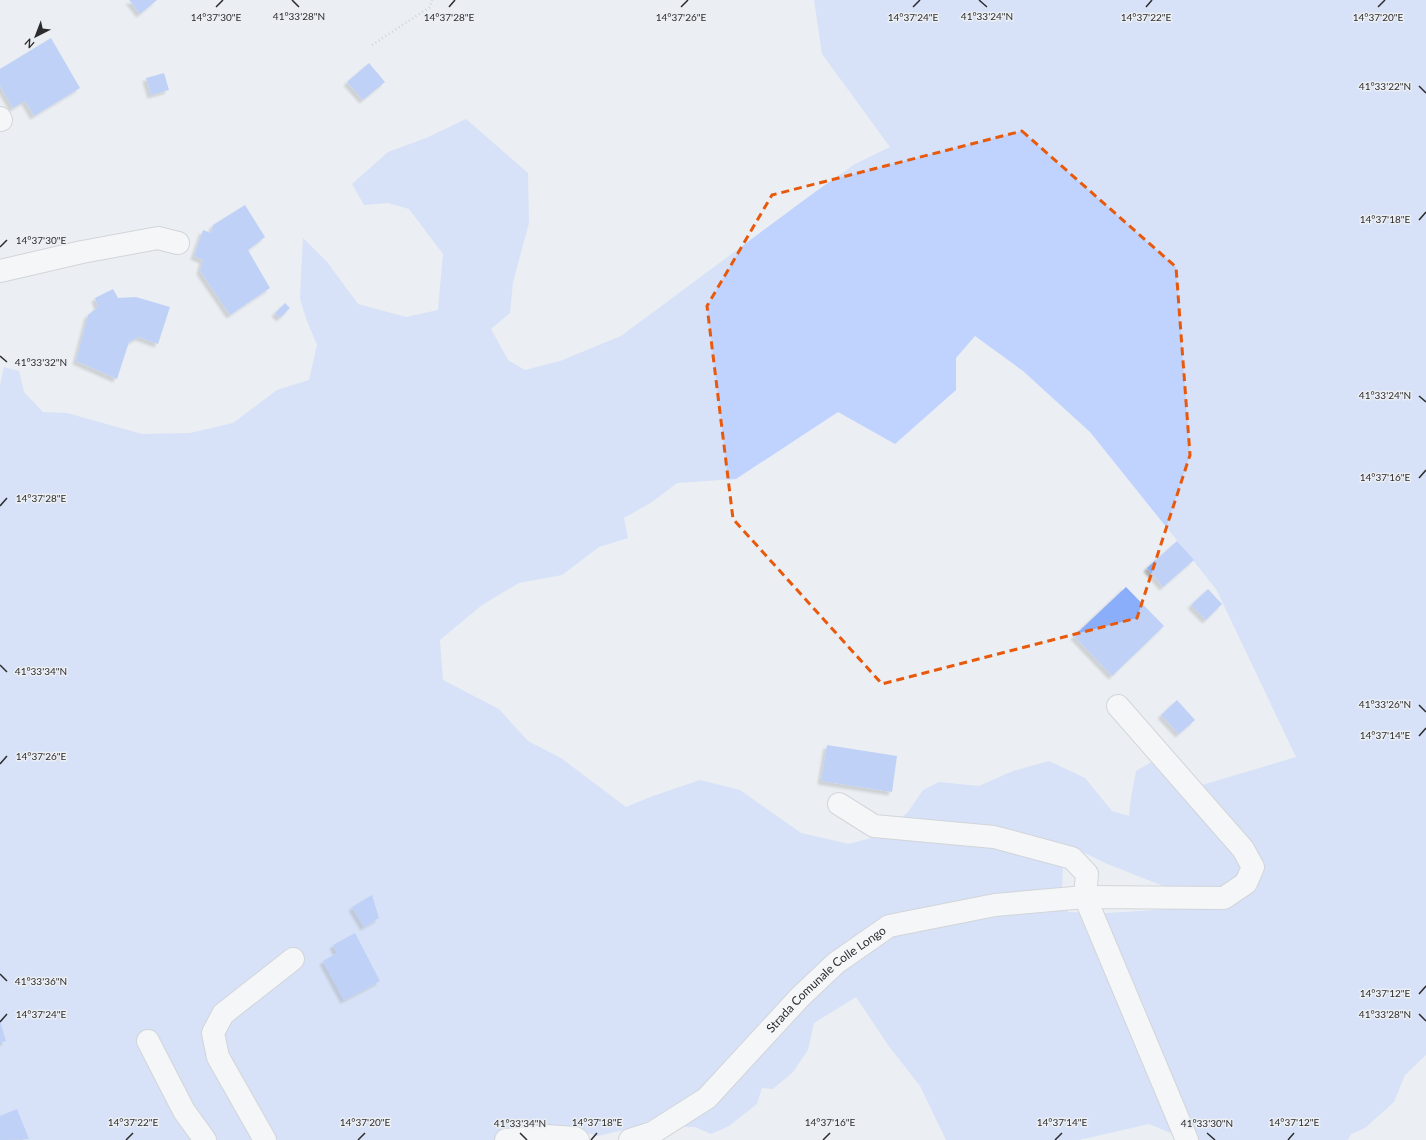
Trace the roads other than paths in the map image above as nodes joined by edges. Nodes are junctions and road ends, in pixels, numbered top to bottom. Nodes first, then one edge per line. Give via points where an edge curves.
1 (178, 243) dead end
2 (0, 271) edge
3 (1118, 706) dead end
4 (839, 804) dead end
5 (1085, 897) junction
6 (293, 959) dead end
7 (148, 1041) dead end
8 (205, 1140) edge
9 (265, 1140) edge
10 (506, 1140) edge
11 (578, 1140) edge
12 (630, 1140) edge
13 (1187, 1140) edge

1 - 2 street via 158,238
3 - 5 street, Strada Comunale Colle Longo via 1243,849 1253,867 1246,883 1224,898
4 - 5 street via 874,826 994,837 1072,858 1087,874
5 - 12 street, Strada Comunale Colle Longo via 995,905 889,926 836,963 707,1098 652,1132
5 - 13 street
6 - 9 street via 223,1014 213,1033 218,1057
7 - 8 street via 184,1111
10 - 11 street via 546,1136

